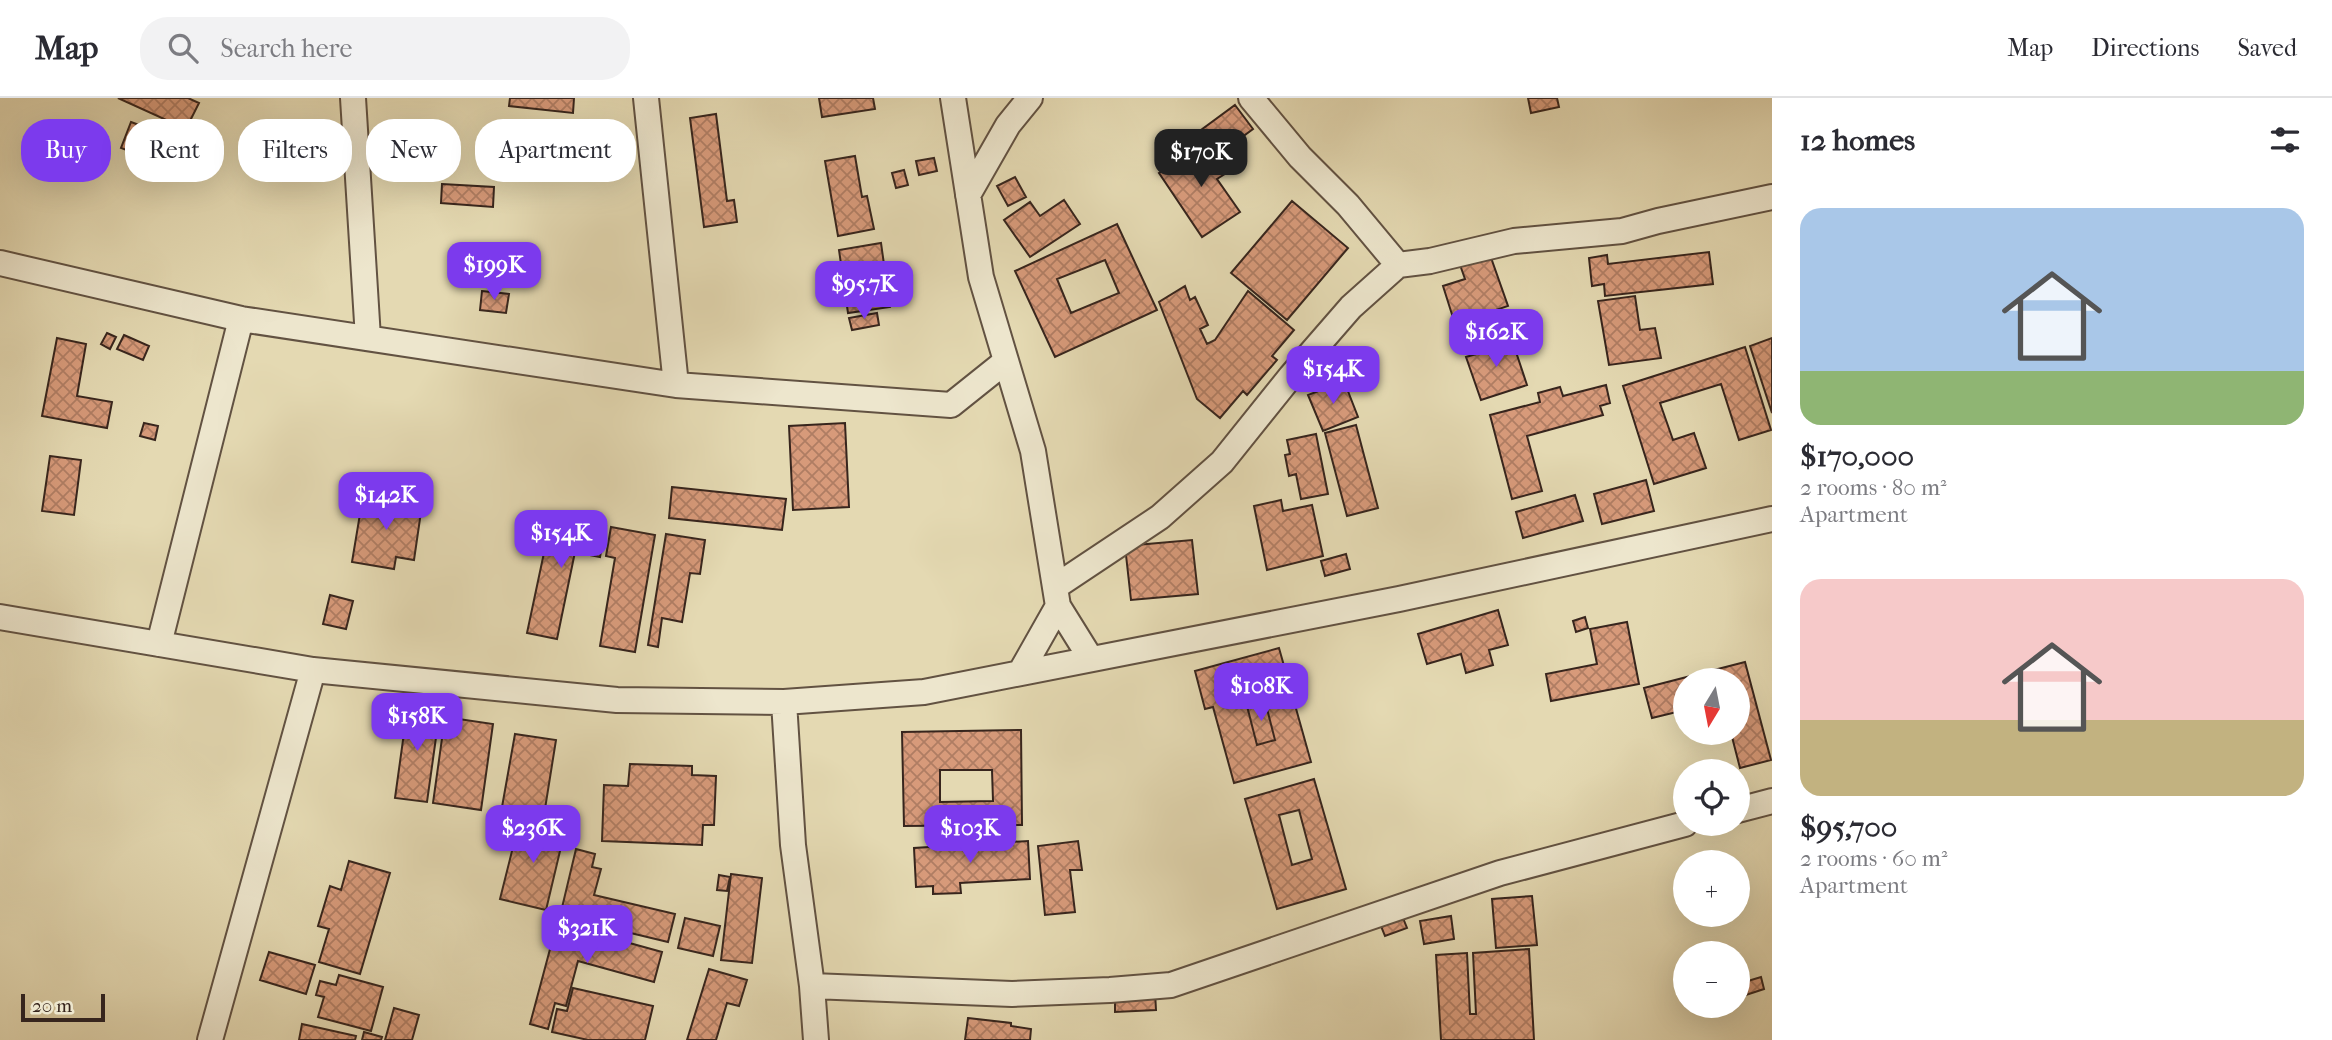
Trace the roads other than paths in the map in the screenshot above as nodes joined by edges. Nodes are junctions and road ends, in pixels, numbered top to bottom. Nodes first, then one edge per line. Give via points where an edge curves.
1 (353, 98) edge
2 (646, 98) edge
3 (953, 98) edge
4 (1030, 98) edge
5 (1251, 98) edge
6 (968, 195) junction
7 (1772, 197) edge
8 (0, 263) edge
9 (1398, 265) junction
10 (241, 319) junction
11 (368, 338) junction
12 (1006, 361) junction
13 (676, 385) junction
14 (1772, 519) edge
15 (1056, 596) junction
16 (0, 617) edge
17 (159, 644) junction
18 (1091, 659) junction
19 (313, 670) junction
20 (1020, 673) junction
21 (784, 702) junction
22 (1772, 801) edge
23 (1750, 807) edge
24 (1673, 827) edge
25 (813, 986) junction
26 (210, 1040) edge
27 (816, 1040) edge

1 - 11 street
2 - 13 street
3 - 6 street
4 - 6 street via 1008,125
5 - 9 street
6 - 12 street via 981,277
7 - 9 street via 1622,231 1514,242
8 - 10 street
9 - 15 street via 1351,307 1222,462 1160,517
10 - 11 street
10 - 17 street
11 - 13 street
12 - 13 street via 951,405
12 - 15 street via 1033,452
14 - 18 street
15 - 18 street
15 - 20 street
16 - 17 street
17 - 19 street
18 - 20 street
19 - 21 street via 617,700
19 - 26 street
20 - 21 street via 924,692
21 - 25 street via 793,845
22 - 23 street
24 - 25 street via 1500,873 1171,985 1012,994
25 - 27 street

